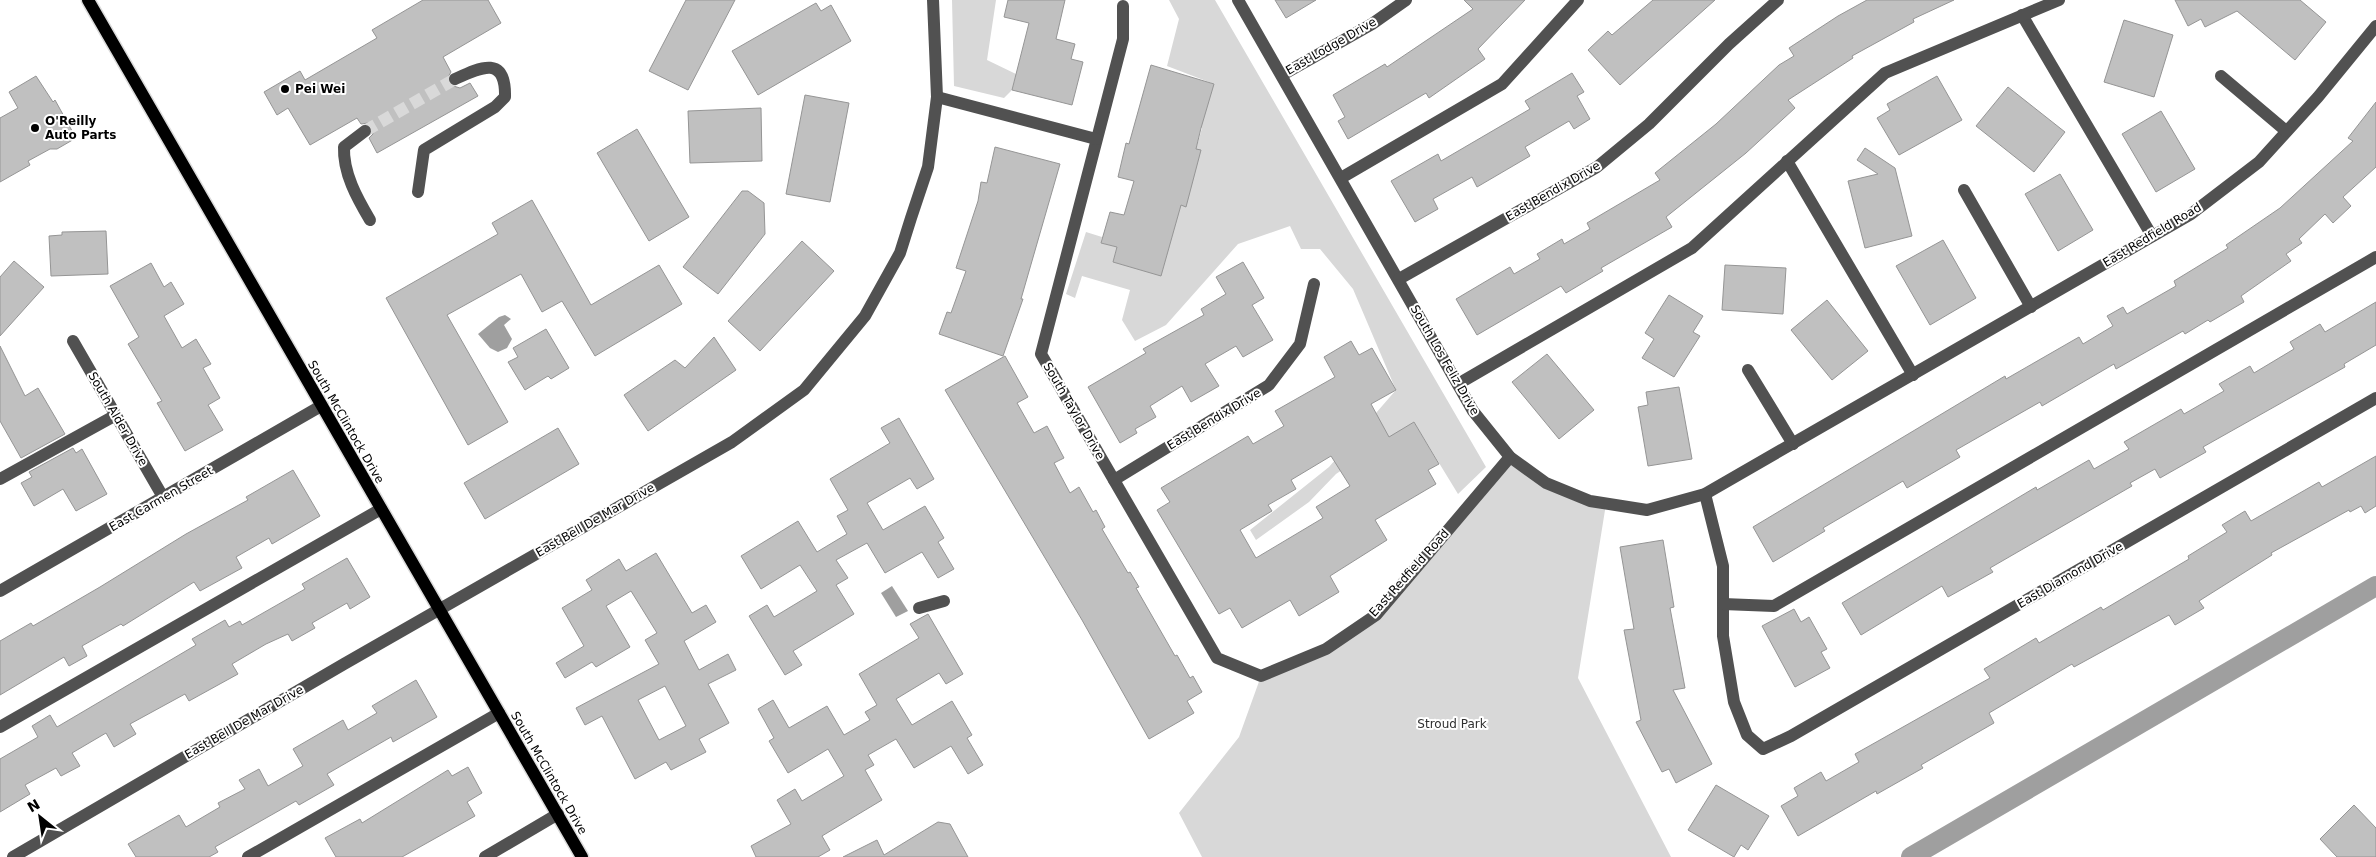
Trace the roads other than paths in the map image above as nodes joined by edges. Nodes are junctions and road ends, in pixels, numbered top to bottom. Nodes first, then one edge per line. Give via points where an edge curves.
1 (88, 0) edge
2 (933, 0) edge
3 (1238, 0) edge
4 (1406, 0) edge
5 (1578, 0) edge
6 (1778, 0) edge
7 (2059, 0) edge
8 (1123, 6) dead end
9 (2022, 16) junction
10 (2376, 26) edge
11 (1282, 75) junction
12 (2221, 76) dead end
13 (456, 79) tunnel mouth
14 (937, 97) junction
15 (2286, 131) junction
16 (365, 132) tunnel mouth
17 (1096, 139) junction
18 (1787, 162) junction
19 (1341, 178) junction
20 (1964, 190) dead end
21 (418, 192) dead end
22 (370, 220) dead end
23 (2152, 236) junction
24 (2376, 257) edge
25 (1399, 279) junction
26 (1314, 284) dead end
27 (2031, 307) junction
28 (73, 341) dead end
29 (1748, 370) dead end
30 (1912, 375) junction
31 (1458, 384) junction
32 (2376, 398) edge
33 (321, 406) junction
34 (116, 414) junction
35 (1793, 444) junction
36 (1510, 457) junction
37 (0, 479) edge
38 (1114, 480) junction
39 (1705, 494) junction
40 (163, 497) junction
41 (380, 509) junction
42 (0, 591) edge
43 (944, 602) dead end
44 (1723, 604) junction
45 (919, 608) dead end
46 (439, 610) junction
47 (1261, 676) joint
48 (499, 713) junction
49 (0, 727) edge
50 (558, 814) junction
51 (13, 857) edge
52 (248, 857) edge
53 (485, 857) edge
54 (582, 857) edge

1 - 33 main road, South McClintock Drive
2 - 14 street, East Bell De Mar Drive
3 - 11 street, South Los Feliz Drive
4 - 11 street, East Lodge Drive via 1372,24
5 - 19 street via 1502,84
6 - 25 street, East Bendix Drive via 1728,44 1650,124 1597,167
7 - 9 street
8 - 17 street, South Taylor Drive via 1123,39
9 - 18 street via 1885,73
9 - 23 street
10 - 15 street, East Redfield Road
11 - 19 street, South Los Feliz Drive
12 - 15 street
13 - 21 street via 481,67 493,68 503,76 505,97 495,107 424,150
14 - 17 street
14 - 46 street, East Bell De Mar Drive via 928,167 900,252 865,316 804,390 732,442
15 - 23 street, East Redfield Road via 2252,167 2191,214
16 - 22 street via 344,147 344,156 348,178
17 - 38 street, South Taylor Drive via 1041,354
18 - 30 street
18 - 31 street via 1692,248
19 - 25 street, South Los Feliz Drive
20 - 27 street
23 - 27 street, East Redfield Road
24 - 44 street via 1774,606
25 - 31 street, South Los Feliz Drive
26 - 38 street, East Bendix Drive via 1300,344 1269,385
27 - 30 street, East Redfield Road
28 - 34 street, South Alder Drive
29 - 35 street
30 - 35 street, East Redfield Road
31 - 36 street, South Los Feliz Drive via 1473,411
32 - 44 street, East Diamond Drive via 1763,749 1747,735 1734,702 1723,636
33 - 40 street, East Carmen Street
33 - 41 main road, South McClintock Drive
34 - 37 street
34 - 40 street, South Alder Drive
35 - 39 street, East Redfield Road
36 - 39 street, South Los Feliz Drive via 1546,483 1590,501 1647,510
36 - 47 street, East Redfield Road via 1376,615 1326,649
38 - 47 street, South Taylor Drive via 1217,658
39 - 44 street via 1723,566
40 - 42 street, East Carmen Street
41 - 46 main road, South McClintock Drive
41 - 49 street
43 - 45 street
46 - 48 main road, South McClintock Drive
46 - 51 street, East Bell De Mar Drive
48 - 50 main road, South McClintock Drive
48 - 52 street
50 - 53 street
50 - 54 main road, South McClintock Drive

